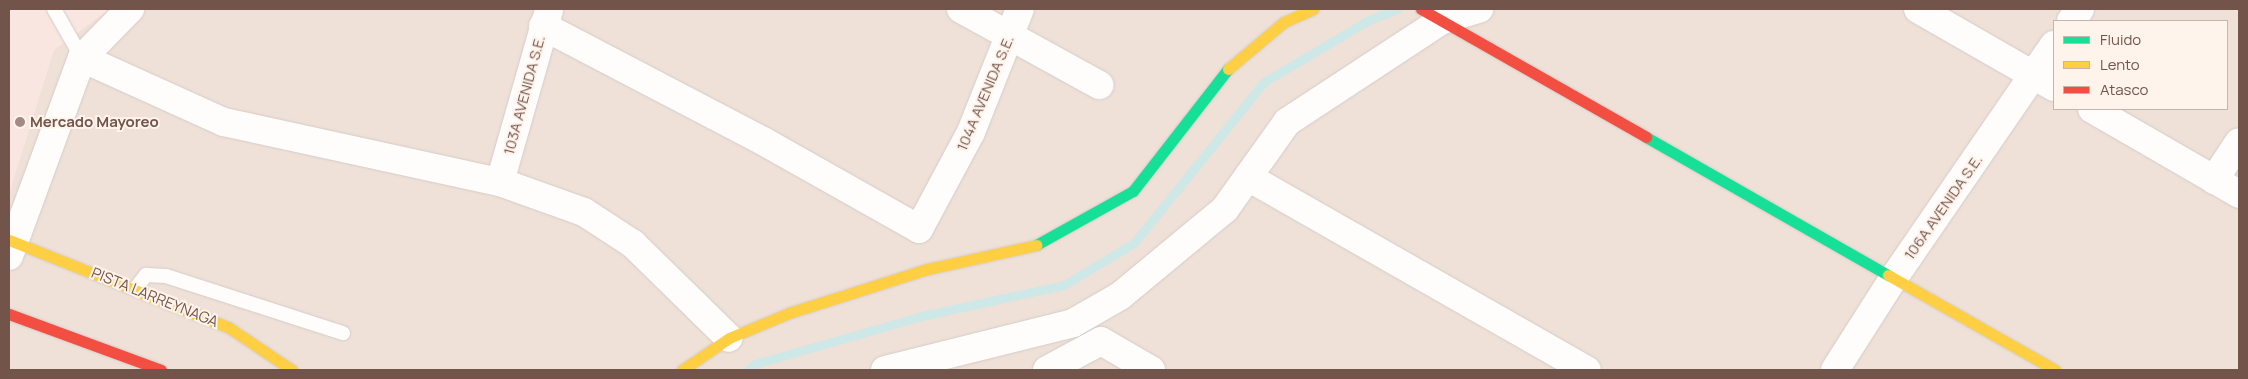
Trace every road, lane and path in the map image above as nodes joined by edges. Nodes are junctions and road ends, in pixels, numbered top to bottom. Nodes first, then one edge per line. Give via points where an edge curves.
1 (54, 9) edge
2 (130, 9) edge
3 (961, 9) edge
4 (1020, 9) edge
5 (1313, 9) edge
6 (1480, 9) edge
7 (1918, 9) edge
8 (2080, 9) edge
9 (1432, 14) edge
10 (546, 17) edge
11 (2072, 20) edge
12 (1009, 35) junction
13 (2053, 49) edge
14 (82, 58) junction
15 (2044, 81) edge
16 (1099, 85) dead end
17 (2094, 110) edge
18 (2239, 142) edge
19 (1248, 178) junction
20 (2214, 180) junction
21 (500, 182) junction
22 (2239, 194) edge
23 (11, 246) edge
24 (1893, 279) junction
25 (134, 289) junction
26 (1120, 296) junction
27 (9, 314) edge
28 (342, 333) dead end
29 (729, 338) junction
30 (1101, 341) junction
31 (161, 370) edge
32 (292, 370) edge
33 (682, 370) edge
34 (884, 370) edge
35 (1047, 370) edge
36 (1151, 370) edge
37 (1588, 370) edge
38 (1834, 370) edge
39 (2056, 370) edge

1 - 14 lane
2 - 14 street
3 - 12 street
4 - 12 street, 104A AVENIDA S.E.
5 - 29 street via 1284,22 1235,60 1133,191 1037,244 928,269 789,313
6 - 9 street
7 - 15 street
8 - 11 street
9 - 19 street via 1287,122
9 - 24 street
10 - 12 street, 104A AVENIDA S.E. via 920,229 971,132
10 - 21 street, 103A AVENIDA S.E.
12 - 16 street
13 - 15 street, 106A AVENIDA S.E.
14 - 21 street via 224,122
14 - 23 street
15 - 24 street, 106A AVENIDA S.E.
17 - 20 street
18 - 20 street
19 - 26 street via 1225,209
19 - 37 street
20 - 22 street
21 - 29 street via 584,212 633,244
23 - 25 street, PISTA LARREYNAGA
24 - 38 street, 106A AVENIDA S.E.
24 - 39 street
25 - 28 lane via 146,275 166,276
25 - 32 street, PISTA LARREYNAGA via 228,327
26 - 30 street
26 - 34 street via 1073,323
27 - 31 street
29 - 33 street
30 - 35 street
30 - 36 street

